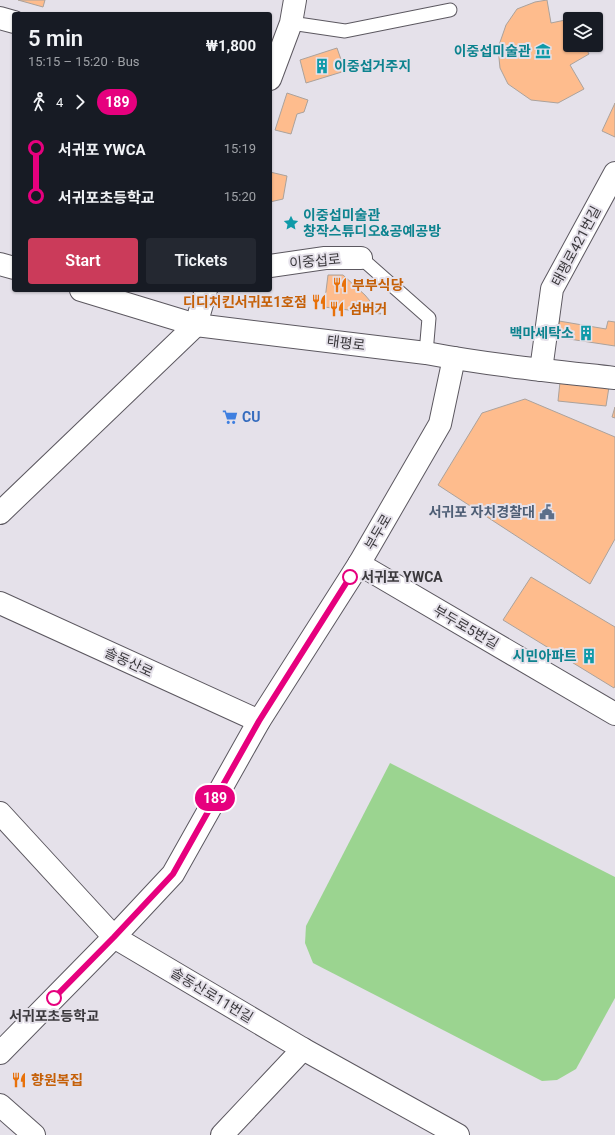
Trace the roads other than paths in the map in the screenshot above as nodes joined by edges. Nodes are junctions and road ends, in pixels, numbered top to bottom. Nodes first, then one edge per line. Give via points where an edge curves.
1 (295, 0) edge
2 (450, 10) dead end
3 (0, 18) edge
4 (12, 21) edge
5 (291, 23) junction
6 (272, 74) edge
7 (615, 173) edge
8 (361, 258) joint
9 (0, 264) edge
10 (272, 266) edge
11 (12, 267) edge
12 (88, 292) edge
13 (205, 292) edge
14 (196, 325) junction
15 (426, 352) junction
16 (454, 358) junction
17 (541, 370) junction
18 (615, 378) edge
19 (0, 512) edge
20 (359, 564) junction
21 (0, 603) edge
22 (613, 708) edge
23 (259, 721) junction
24 (0, 813) edge
25 (114, 937) junction
26 (303, 1049) junction
27 (0, 1052) edge
28 (0, 1105) edge
29 (34, 1135) edge
30 (222, 1135) edge
31 (458, 1135) edge

1 - 5 street
2 - 5 lane via 345,31
3 - 4 street
5 - 6 street
7 - 17 street, 태평로421번길 via 552,289
8 - 10 street, 이중섭로 via 324,258
8 - 15 lane via 429,318
9 - 11 street
12 - 14 street, 태평로
13 - 14 street
14 - 15 street, 태평로
14 - 19 street
15 - 16 street, 태평로
16 - 17 street, 태평로
16 - 20 street, 부두로 via 440,424
17 - 18 street, 태평로
20 - 22 street, 부두로5번길
20 - 23 street, 부두로
21 - 23 street, 솔동산로
23 - 25 street, 부두로 via 173,874
24 - 25 street, 솔동산로11번길
25 - 26 street, 솔동산로11번길
25 - 27 street, 부두로
26 - 30 street
26 - 31 street, 솔동산로11번길
28 - 29 street

